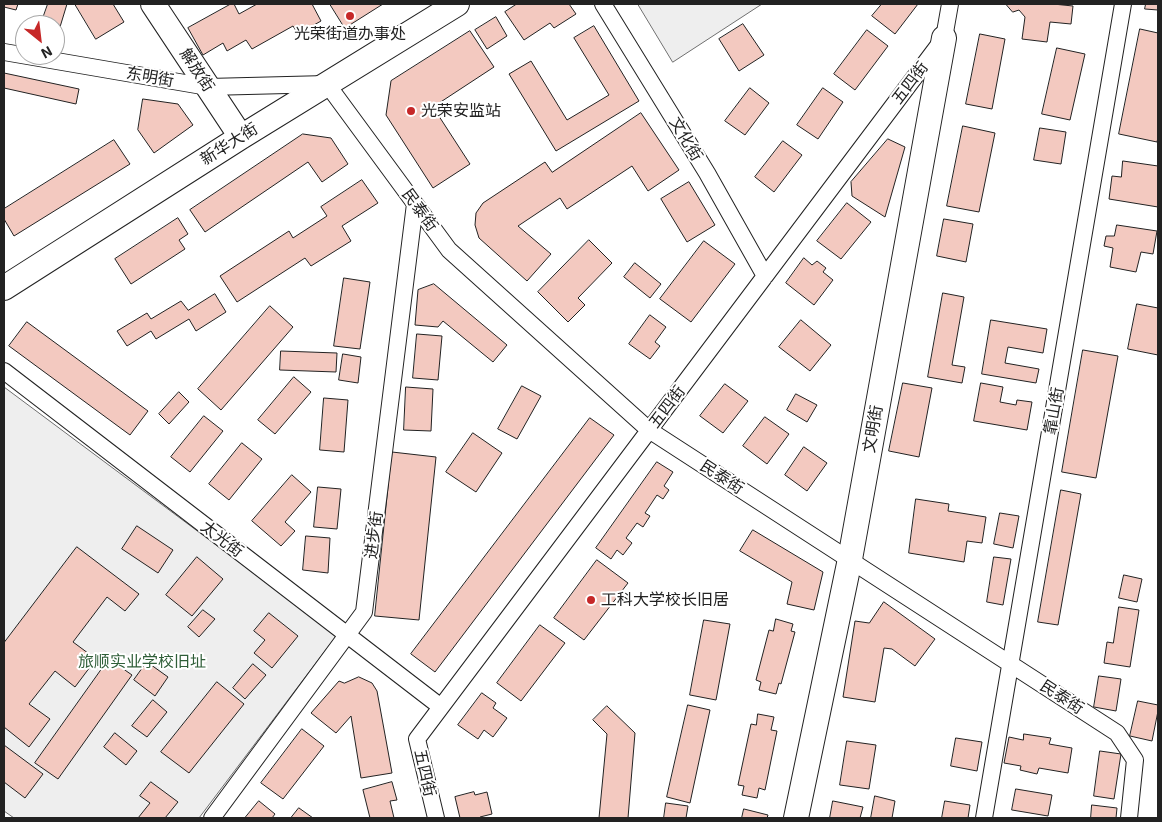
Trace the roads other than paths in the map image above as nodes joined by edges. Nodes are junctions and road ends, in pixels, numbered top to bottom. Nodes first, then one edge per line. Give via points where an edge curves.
1 (153, 4) edge
2 (457, 4) edge
3 (603, 4) edge
4 (950, 4) edge
5 (1123, 4) edge
6 (944, 38) junction
7 (4, 52) edge
8 (327, 84) junction
9 (208, 87) junction
10 (241, 137) junction
11 (415, 204) junction
12 (765, 276) junction
13 (4, 288) edge
14 (4, 371) edge
15 (649, 430) junction
16 (850, 559) junction
17 (348, 635) junction
18 (1011, 664) junction
19 (441, 707) junction
20 (212, 818) edge
21 (436, 818) edge
22 (796, 818) edge
23 (984, 818) edge
24 (1129, 818) edge

1 - 9 street, 解放街
2 - 8 street, 新华大街
3 - 12 street, 文化街 via 707,173
4 - 6 street, 五四街
5 - 18 street, 靠山街
6 - 12 street, 五四街
6 - 16 street, 文明街
7 - 9 street, 东明街
8 - 9 street, 东明街
8 - 10 street, 新华大街
8 - 11 street, 民泰街
9 - 10 street, 解放街
10 - 13 street, 新华大街
11 - 15 street, 民泰街 via 449,250
11 - 17 street, 进步街 via 364,612
12 - 15 street, 五四街
14 - 17 street, 太光街
15 - 16 street, 民泰街
15 - 19 street, 五四街
16 - 18 street, 民泰街
16 - 22 street, 文明街
17 - 19 street, 太光街
17 - 20 street, 进步街
18 - 23 street, 靠山街
18 - 24 street, 民泰街 via 1117,733 1135,760
19 - 21 street, 五四街 via 417,739

